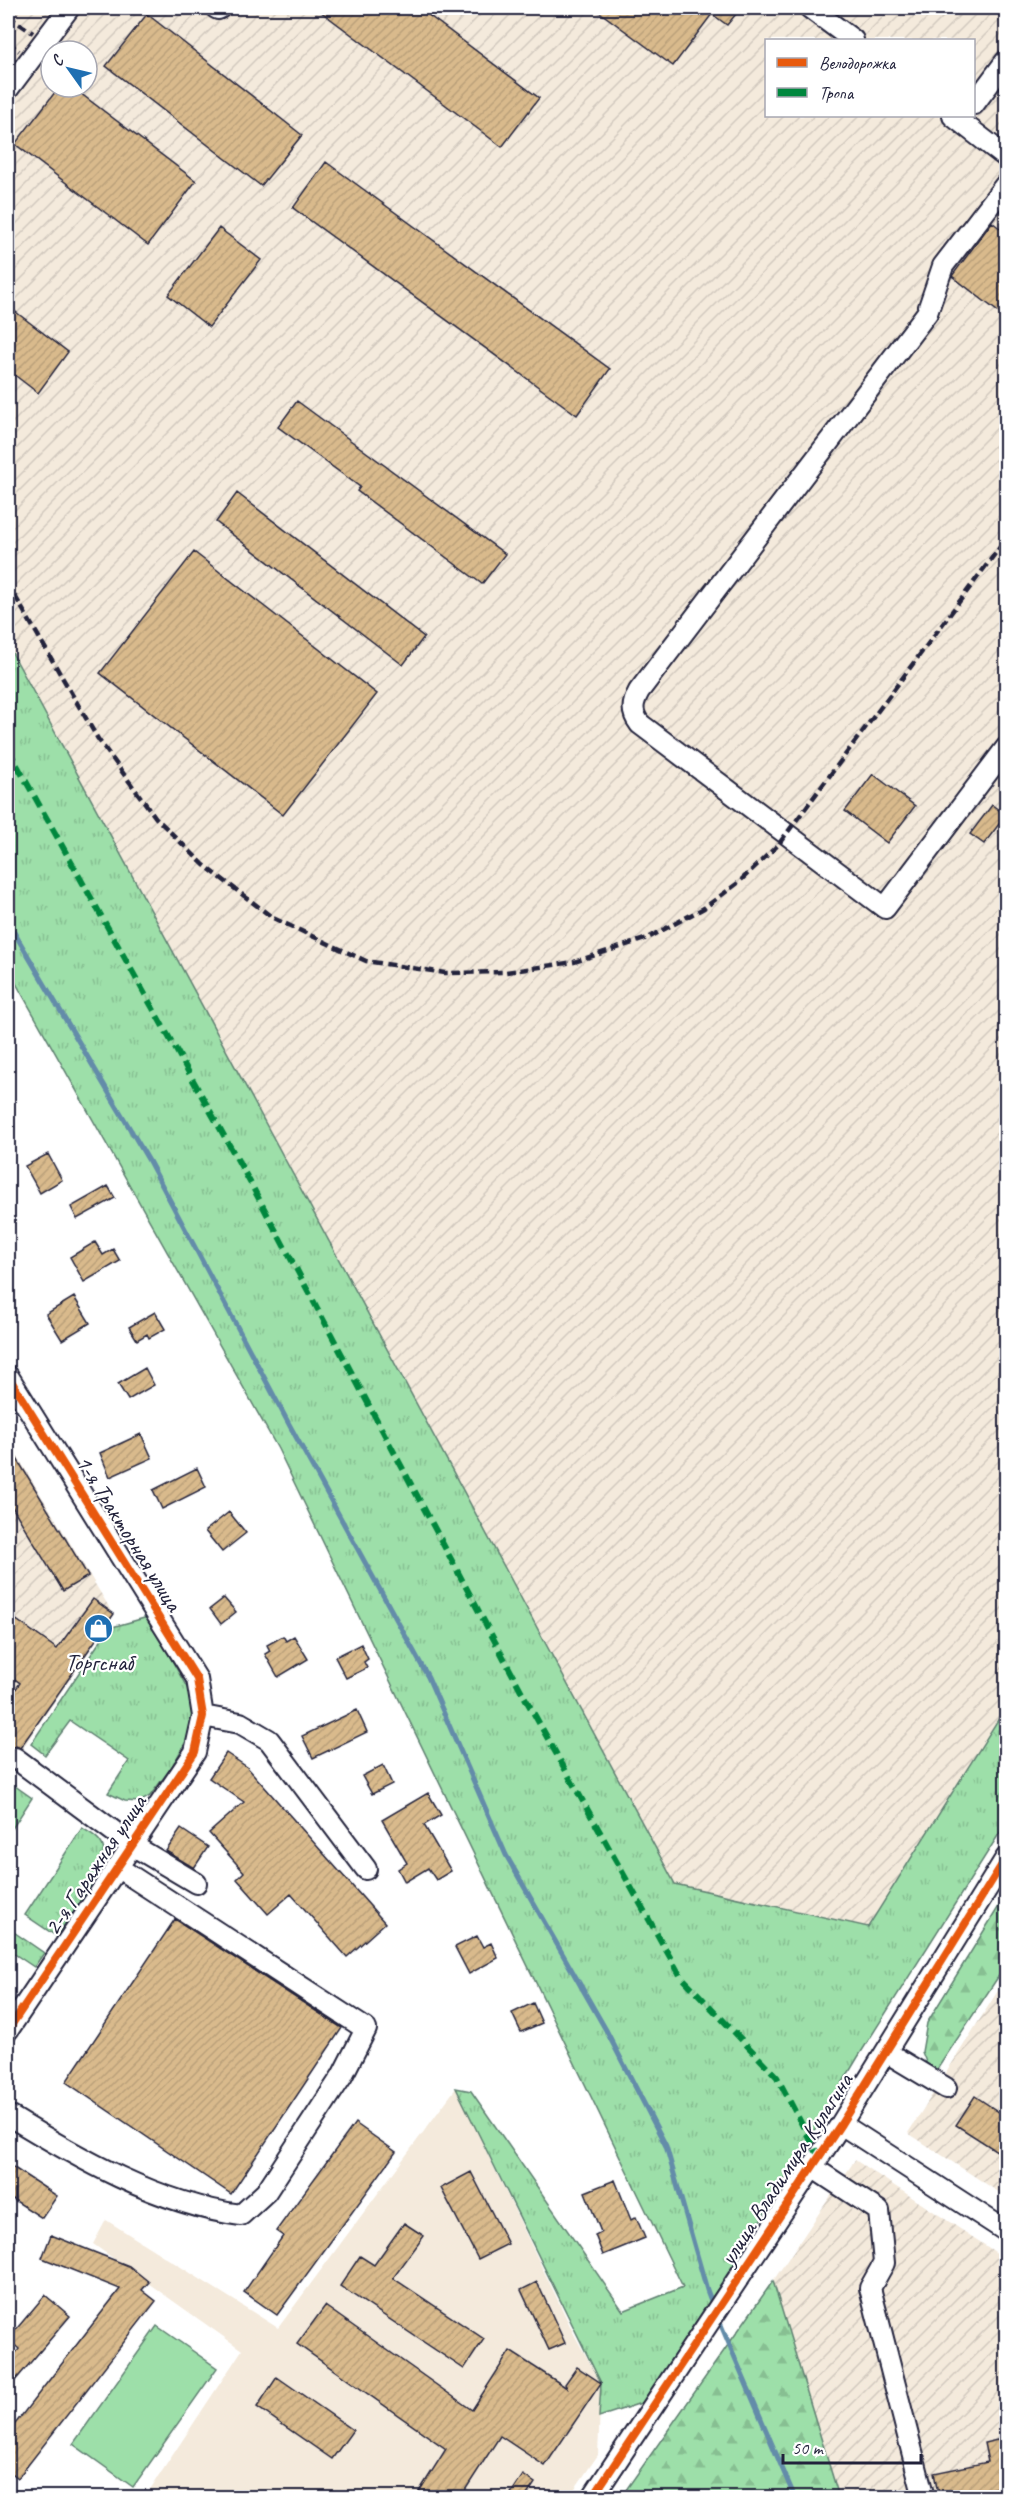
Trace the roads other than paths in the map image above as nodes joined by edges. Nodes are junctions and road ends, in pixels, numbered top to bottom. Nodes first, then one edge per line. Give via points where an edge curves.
1 (69, 8) edge
2 (810, 8) edge
3 (852, 39) edge
4 (1006, 61) edge
5 (8, 89) edge
6 (975, 103) edge
7 (959, 117) edge
8 (1006, 157) edge
9 (1006, 184) edge
10 (1006, 748) edge
11 (8, 1376) edge
12 (203, 1716) junction
13 (15, 1758) dead end
14 (132, 1845) junction
15 (1006, 1858) edge
16 (117, 1867) junction
17 (366, 1869) dead end
18 (196, 1883) dead end
19 (8, 2030) edge
20 (886, 2052) junction
21 (946, 2088) dead end
22 (8, 2115) edge
23 (841, 2124) junction
24 (813, 2167) junction
25 (1006, 2231) edge
26 (592, 2498) edge
27 (924, 2498) edge

1 - 5 street
2 - 3 street
4 - 6 street
7 - 8 street
9 - 10 street via 943,266 927,313 633,703 633,715 640,724 885,908
11 - 12 street, 1-я Тракторная улица via 197,1679
12 - 14 street, 2-я Гаражная улица via 195,1752
12 - 17 street via 240,1723 269,1740
13 - 14 street
14 - 16 street, 2-я Гаражная улица
14 - 18 street
15 - 20 street, улица Владимира Кулагина
16 - 19 street, 2-я Гаражная улица
16 - 22 street via 366,2029 342,2076 266,2192 241,2215 218,2212 145,2187
20 - 21 street
20 - 23 street, улица Владимира Кулагина
23 - 24 street, улица Владимира Кулагина
23 - 25 street
24 - 26 street, улица Владимира Кулагина
24 - 27 street via 879,2211 884,2263 870,2288

